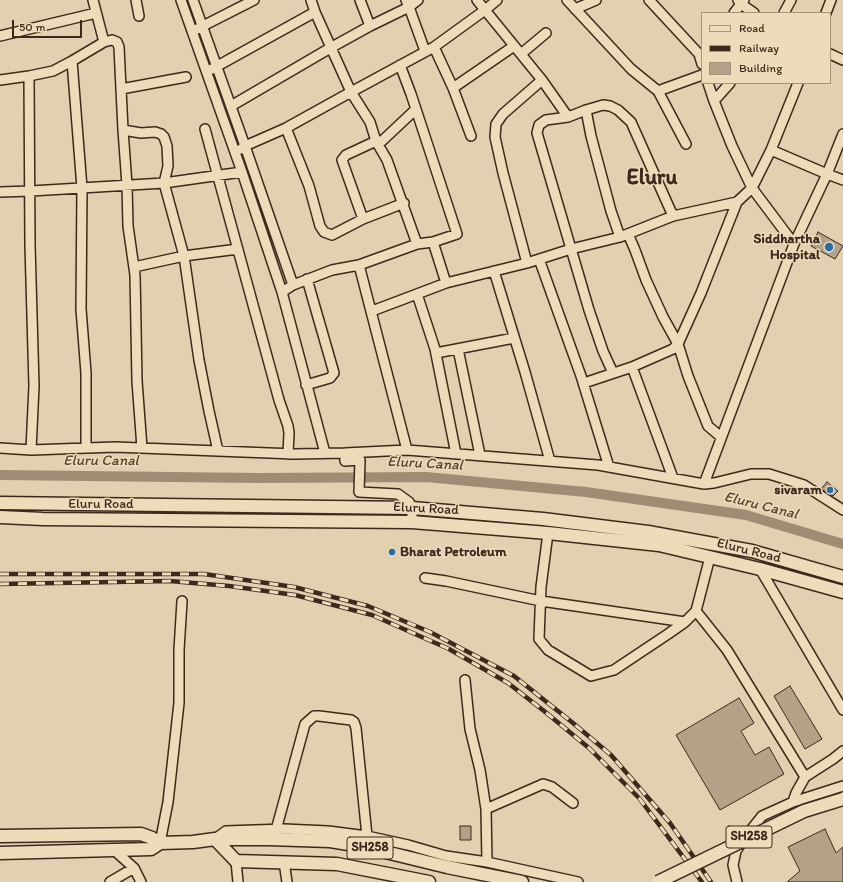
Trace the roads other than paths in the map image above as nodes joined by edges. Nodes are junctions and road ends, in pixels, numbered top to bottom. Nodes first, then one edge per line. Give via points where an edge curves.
1 (93, 0) edge
2 (136, 0) edge
3 (181, 0) edge
4 (193, 0) edge
5 (254, 0) edge
6 (311, 0) edge
7 (360, 0) edge
8 (418, 0) edge
9 (477, 0) edge
10 (497, 0) edge
11 (567, 0) edge
12 (596, 0) edge
13 (650, 0) edge
14 (791, 0) edge
15 (831, 0) edge
16 (741, 1) edge
17 (407, 3) edge
18 (575, 9) junction
19 (485, 10) junction
20 (315, 12) junction
21 (735, 12) edge
22 (753, 12) edge
23 (785, 12) edge
24 (826, 12) edge
25 (96, 13) junction
26 (139, 16) dead end
27 (370, 26) junction
28 (202, 27) junction
29 (192, 32) junction
30 (546, 33) dead end
31 (0, 36) edge
32 (104, 42) junction
33 (514, 46) junction
34 (332, 47) junction
35 (434, 47) junction
36 (426, 51) junction
37 (700, 52) edge
38 (521, 54) junction
39 (831, 54) edge
40 (843, 60) edge
41 (72, 61) junction
42 (400, 65) junction
43 (217, 67) junction
44 (206, 71) junction
45 (701, 75) edge
46 (29, 76) junction
47 (186, 77) dead end
48 (0, 80) edge
49 (542, 80) junction
50 (708, 84) edge
51 (729, 84) edge
52 (798, 84) edge
53 (121, 88) junction
54 (453, 88) junction
55 (658, 91) junction
56 (351, 92) junction
57 (714, 101) junction
58 (231, 106) junction
59 (416, 108) junction
60 (586, 110) junction
61 (568, 116) junction
62 (286, 128) junction
63 (205, 129) dead end
64 (123, 130) junction
65 (843, 134) edge
66 (471, 136) dead end
67 (376, 141) junction
68 (686, 144) dead end
69 (245, 146) junction
70 (772, 150) junction
71 (235, 152) junction
72 (239, 173) junction
73 (827, 174) junction
74 (222, 176) junction
75 (843, 180) edge
76 (164, 183) junction
77 (127, 185) junction
78 (82, 188) junction
79 (752, 188) junction
80 (31, 191) junction
81 (0, 192) edge
82 (736, 202) junction
83 (404, 203) junction
84 (673, 216) junction
85 (362, 219) junction
86 (624, 235) junction
87 (433, 242) junction
88 (417, 244) junction
89 (794, 244) junction
90 (238, 249) junction
91 (571, 249) junction
92 (184, 256) junction
93 (539, 259) junction
94 (527, 263) junction
95 (360, 265) junction
96 (134, 267) junction
97 (494, 271) junction
98 (307, 279) junction
99 (446, 283) junction
100 (293, 285) junction
101 (282, 292) junction
102 (417, 294) junction
103 (372, 311) junction
104 (514, 338) junction
105 (678, 344) junction
106 (458, 348) junction
107 (436, 353) junction
108 (632, 367) junction
109 (613, 373) junction
110 (584, 383) junction
111 (306, 385) junction
112 (721, 437) junction
113 (0, 448) edge
114 (86, 448) junction
115 (142, 448) junction
116 (31, 450) junction
117 (407, 450) junction
118 (218, 451) junction
119 (325, 453) junction
120 (292, 454) junction
121 (456, 454) junction
122 (480, 456) junction
123 (345, 457) junction
124 (550, 461) junction
125 (610, 467) junction
126 (673, 478) junction
127 (704, 484) junction
128 (0, 503) edge
129 (412, 508) junction
130 (843, 510) edge
131 (0, 517) edge
132 (412, 522) junction
133 (548, 533) junction
134 (710, 557) junction
135 (760, 569) junction
136 (843, 577) edge
137 (425, 578) dead end
138 (843, 592) edge
139 (182, 601) dead end
140 (541, 601) junction
141 (696, 611) junction
142 (685, 622) junction
143 (465, 680) dead end
144 (843, 710) edge
145 (843, 751) edge
146 (805, 777) junction
147 (843, 786) edge
148 (843, 798) edge
149 (793, 802) junction
150 (573, 803) dead end
151 (486, 809) junction
152 (276, 830) junction
153 (0, 836) edge
154 (367, 836) junction
155 (215, 839) junction
156 (743, 840) junction
157 (160, 843) junction
158 (115, 851) junction
159 (0, 853) edge
160 (236, 861) junction
161 (284, 862) junction
162 (487, 862) junction
163 (134, 868) junction
164 (406, 880) edge
165 (110, 882) edge
166 (141, 882) edge
167 (238, 882) edge
168 (287, 882) edge
169 (429, 882) edge
170 (522, 882) edge
171 (578, 882) edge
172 (658, 882) edge
173 (737, 882) edge

1 - 25 street
2 - 26 street
3 - 29 street
4 - 28 street
5 - 28 street
6 - 20 street
7 - 27 street
8 - 17 street
9 - 19 street
10 - 19 street
11 - 18 street
12 - 18 street
13 - 37 street
14 - 23 street
15 - 24 street
16 - 21 street
16 - 22 street
17 - 27 street
17 - 36 street
18 - 55 street via 631,69
19 - 33 street
19 - 35 street
20 - 34 street
20 - 43 street
25 - 31 street
25 - 32 street
27 - 34 street
28 - 29 street
28 - 43 street
29 - 44 street
30 - 38 street
32 - 41 street
32 - 53 street via 112,40 118,42 120,47
33 - 38 street
33 - 54 street
34 - 56 street
34 - 58 street
35 - 36 street
35 - 54 street
36 - 42 street
38 - 49 street
39 - 40 street
41 - 46 street via 53,71
41 - 78 street
42 - 56 street
42 - 59 street
43 - 44 street
43 - 58 street
44 - 71 street
45 - 55 street
46 - 48 street
46 - 80 street
47 - 53 street
49 - 61 street
49 - 94 street via 503,114 496,124 503,173
50 - 57 street
51 - 57 street
52 - 70 street
53 - 64 street
54 - 66 street
55 - 68 street
56 - 62 street
56 - 67 street via 370,122
57 - 79 street
58 - 69 street
59 - 67 street via 382,141
59 - 87 street via 457,234
60 - 61 street
60 - 84 street via 610,106 631,122
60 - 86 street via 611,211
61 - 91 street via 546,120 539,125 538,133
62 - 69 street
62 - 85 street via 324,232 332,234
63 - 74 street
64 - 76 street via 155,132 164,137 168,166
64 - 77 street
65 - 73 street
67 - 83 street via 387,160
67 - 85 street via 346,155 342,160
69 - 71 street
69 - 100 street
70 - 73 street
70 - 79 street
71 - 72 street
72 - 74 street
72 - 101 street
73 - 75 street
73 - 89 street
74 - 76 street
74 - 90 street
76 - 77 street
76 - 92 street
77 - 78 street
77 - 96 street via 128,226
78 - 80 street
78 - 114 street via 81,309 86,372
79 - 82 street
79 - 89 street
80 - 81 street
80 - 116 street via 34,386
82 - 84 street
82 - 105 street via 701,293
83 - 85 street
83 - 88 street
84 - 86 street
86 - 91 street
86 - 105 street via 636,250 646,280
87 - 88 street
87 - 99 street
88 - 95 street
89 - 112 street
90 - 92 street
90 - 120 street via 288,426
91 - 93 street
91 - 109 street via 603,351
92 - 96 street
92 - 118 street via 200,367
93 - 94 street
93 - 110 street
94 - 97 street
95 - 98 street via 332,270
95 - 103 street
96 - 115 street
97 - 99 street
97 - 104 street
98 - 100 street
98 - 111 street via 334,374 330,378
99 - 102 street
100 - 101 street
101 - 111 street
102 - 103 street
102 - 107 street
103 - 117 street
104 - 106 street
104 - 124 street
105 - 108 street via 673,349
105 - 112 street via 708,426
106 - 107 street
106 - 122 street
107 - 121 street
108 - 109 street
108 - 126 street
109 - 110 street
110 - 125 street
111 - 119 street
112 - 127 street
113 - 116 street
114 - 115 street
114 - 116 street
115 - 118 street
117 - 121 street
117 - 123 street
118 - 120 street
119 - 120 street
119 - 123 street
121 - 122 street
122 - 124 street
123 - 129 street via 360,460 359,492 398,494 409,502
124 - 125 street
125 - 126 street
126 - 127 street
127 - 130 street via 751,474 769,474 804,485
128 - 129 main road, Eluru Road
129 - 132 street
129 - 136 main road, Eluru Road via 543,519 648,532 752,551
131 - 132 main road, Eluru Road
132 - 133 main road, Eluru Road
133 - 134 main road, Eluru Road via 659,546
133 - 140 street
134 - 135 main road, Eluru Road
134 - 141 street
135 - 138 main road, Eluru Road
135 - 144 street
137 - 140 street
139 - 157 street via 179,703 168,802
140 - 142 street
140 - 142 street via 539,639 542,644 591,676 614,670
141 - 142 street
141 - 146 street via 727,650
143 - 151 street via 470,729
145 - 146 street
146 - 149 street
147 - 149 street
148 - 156 main road, SH258, bridge via 804,811
149 - 156 street via 762,816
150 - 151 street via 552,786 543,784
151 - 162 street
152 - 154 street via 328,831
152 - 154 street via 305,724 314,716 319,716 354,722
152 - 155 street via 226,831
153 - 157 main road via 141,834
154 - 162 street via 446,856
155 - 157 main road
155 - 160 main road
155 - 170 main road, SH258 via 268,838 353,844 446,867
156 - 172 main road, SH258, bridge
156 - 173 street via 736,851 733,865
157 - 158 main road via 151,849
158 - 159 main road
158 - 163 street
160 - 161 main road
160 - 167 street
161 - 164 main road via 337,864
161 - 168 street
162 - 171 street
163 - 165 street
163 - 166 street
164 - 169 main road

